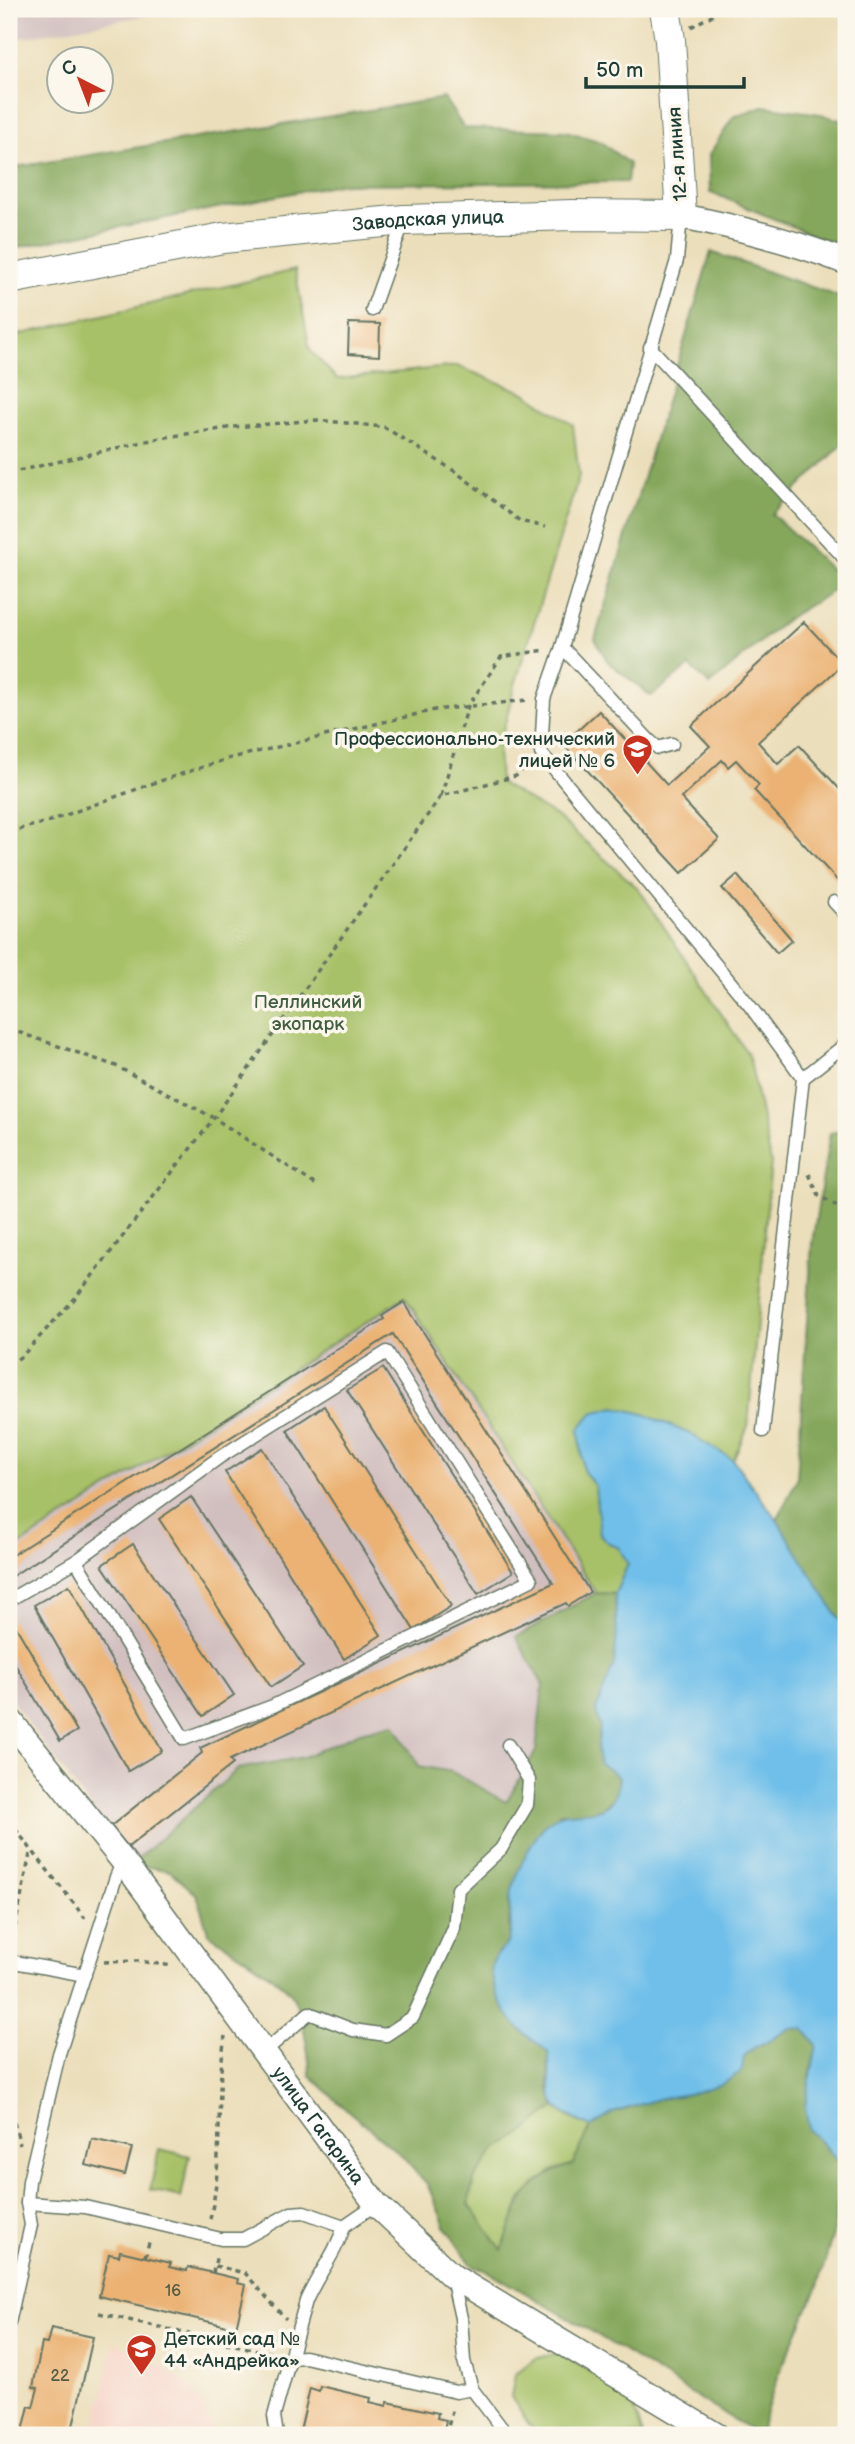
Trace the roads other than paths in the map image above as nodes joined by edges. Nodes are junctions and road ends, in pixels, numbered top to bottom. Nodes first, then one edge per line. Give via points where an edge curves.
1 (665, 9) edge
2 (681, 216) junction
3 (404, 220) junction
4 (846, 261) edge
5 (9, 279) edge
6 (372, 310) dead end
7 (650, 347) junction
8 (846, 560) edge
9 (562, 647) junction
10 (672, 744) dead end
11 (834, 902) dead end
12 (846, 915) edge
13 (846, 1044) edge
14 (803, 1078) junction
15 (763, 1431) dead end
16 (76, 1561) junction
17 (9, 1601) edge
18 (9, 1719) edge
19 (508, 1745) dead end
20 (123, 1861) junction
21 (9, 1961) edge
22 (87, 1969) junction
23 (264, 2052) junction
24 (27, 2203) junction
25 (376, 2204) junction
26 (344, 2226) junction
27 (452, 2276) junction
28 (9, 2323) edge
29 (291, 2358) junction
30 (472, 2389) junction
31 (277, 2435) edge
32 (507, 2435) edge
33 (716, 2435) edge

1 - 2 street, 12-я линия
2 - 3 street, Заводская улица
2 - 4 street, Заводская улица via 746,228
2 - 7 lane via 677,260
3 - 5 street, Заводская улица via 223,238
3 - 6 lane
7 - 8 lane
7 - 9 lane
9 - 10 lane via 658,748
9 - 14 lane via 544,699 541,753 750,1006
11 - 12 lane
13 - 14 lane
14 - 15 lane
16 - 16 lane via 220,1457 387,1352 531,1580 272,1706 184,1739
16 - 17 lane
18 - 20 street, улица Гагарина
19 - 23 lane via 529,1780 527,1805 501,1849 458,1889 454,1928 413,2017 386,2035 353,2030 309,2013
20 - 22 lane
20 - 23 street, улица Гагарина
21 - 22 lane
22 - 24 lane via 60,2054
23 - 25 street, улица Гагарина
24 - 26 lane via 85,2207 221,2239 243,2239 291,2213 304,2212
24 - 28 lane via 31,2225
25 - 26 lane
25 - 27 street, улица Гагарина
26 - 29 lane via 338,2245 313,2283
27 - 30 lane
27 - 33 street, улица Гагарина
29 - 30 lane via 305,2357 456,2392
29 - 31 lane via 274,2416
30 - 32 lane

